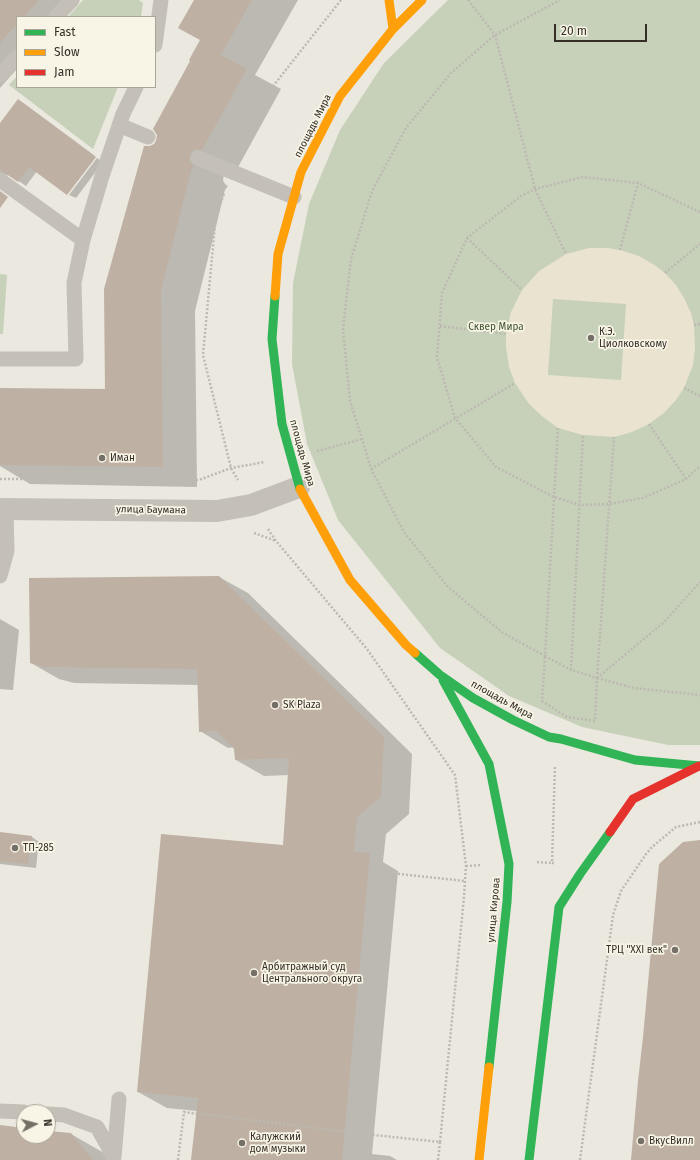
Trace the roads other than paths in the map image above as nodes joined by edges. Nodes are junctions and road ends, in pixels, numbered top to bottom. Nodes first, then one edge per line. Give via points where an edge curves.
1 (72, 0) edge
2 (161, 0) edge
3 (389, 0) edge
4 (422, 0) edge
5 (57, 16) edge
6 (393, 29) junction
7 (156, 38) edge
8 (16, 58) edge
9 (0, 75) edge
10 (136, 88) edge
11 (119, 125) junction
12 (148, 137) dead end
13 (198, 158) dead end
14 (0, 180) edge
15 (294, 197) junction
16 (83, 240) junction
17 (0, 359) edge
18 (299, 487) junction
19 (3, 509) edge
20 (0, 576) edge
21 (440, 675) junction
22 (699, 766) edge
23 (119, 1099) dead end
24 (0, 1110) edge
25 (16, 1111) edge
26 (56, 1114) edge
27 (114, 1158) edge
28 (479, 1160) edge
29 (529, 1160) edge

1 - 5 lane
2 - 7 lane
3 - 6 main road
4 - 6 main road, площадь Мира
6 - 15 main road, площадь Мира via 340,96 301,172
8 - 9 lane
10 - 11 lane
11 - 12 lane
11 - 16 lane
13 - 15 lane
14 - 16 lane
15 - 18 main road, площадь Мира via 278,254 272,339 282,424
16 - 17 lane via 74,283 76,359
18 - 19 street, улица Баумана via 251,505 217,511
18 - 21 main road, площадь Мира via 350,580 406,645
19 - 20 lane via 7,551
21 - 22 main road, площадь Мира via 486,706 549,737 635,760
21 - 28 main road, улица Кирова via 489,764 509,864
22 - 29 main road via 632,799 559,907
23 - 27 lane
24 - 25 lane
26 - 27 lane via 97,1127

